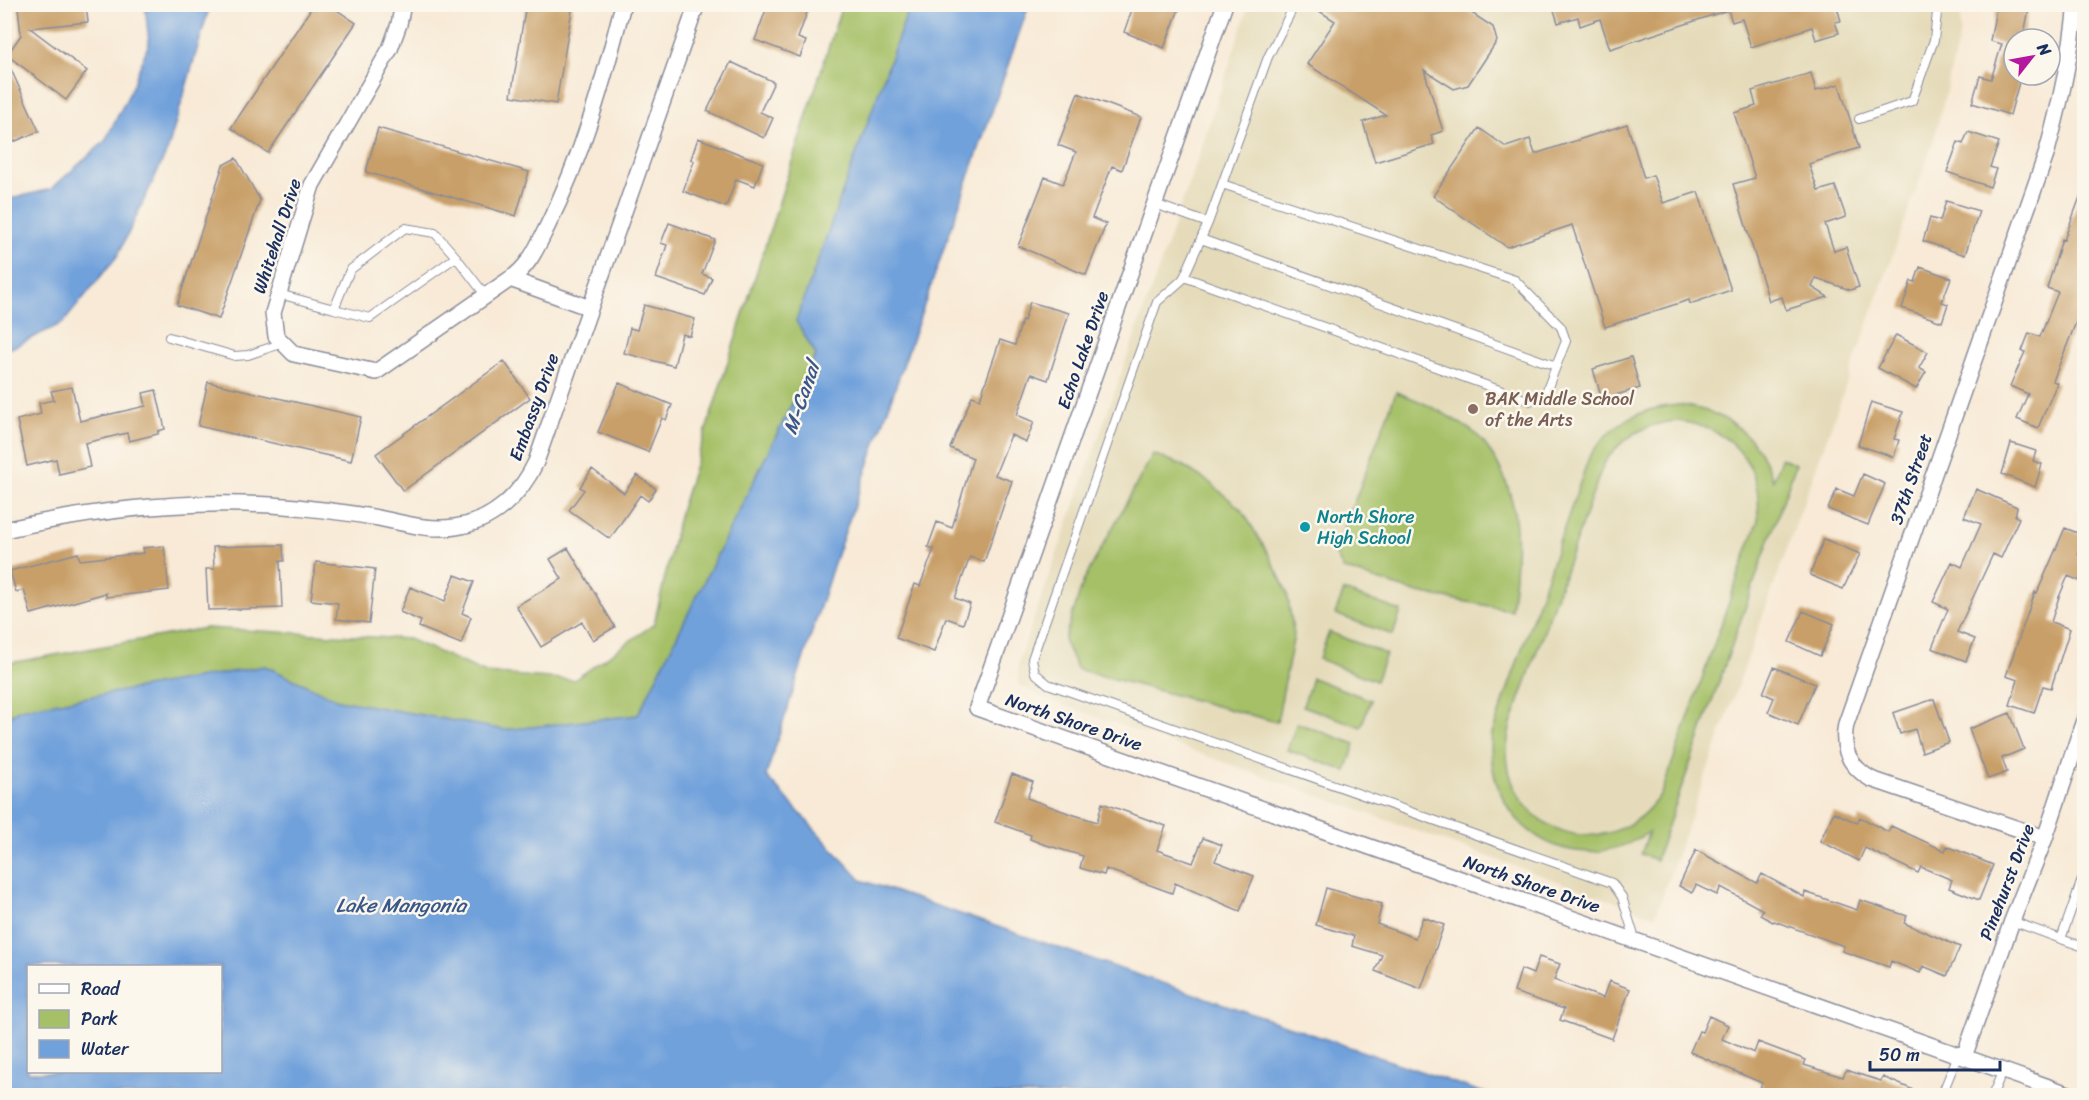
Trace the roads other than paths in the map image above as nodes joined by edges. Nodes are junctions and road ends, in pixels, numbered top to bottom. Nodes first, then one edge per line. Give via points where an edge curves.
1 (403, 4) edge
2 (622, 4) edge
3 (697, 4) edge
4 (1225, 4) edge
5 (1295, 4) edge
6 (1938, 4) edge
7 (2076, 4) edge
8 (1859, 119) dead end
9 (1222, 184) junction
10 (1155, 204) junction
11 (1208, 223) junction
12 (1201, 239) junction
13 (456, 256) junction
14 (1184, 277) junction
15 (510, 279) junction
16 (279, 294) junction
17 (486, 296) junction
18 (591, 308) junction
19 (334, 309) junction
20 (169, 337) dead end
21 (283, 343) junction
22 (1556, 366) junction
23 (4, 530) edge
24 (977, 708) joint
25 (2085, 720) edge
26 (2045, 838) junction
27 (2085, 874) edge
28 (2012, 921) junction
29 (2061, 939) junction
30 (1636, 941) junction
31 (2085, 947) edge
32 (1961, 1056) junction
33 (2002, 1070) junction
34 (1952, 1095) edge
35 (1992, 1095) edge
36 (2074, 1095) edge

1 - 16 street, Whitehall Drive via 390,50 312,185
2 - 15 street via 603,82 561,198 523,270
3 - 18 street, Embassy Drive
4 - 10 street, Echo Lake Drive
5 - 9 lane via 1268,57
6 - 8 lane via 1934,40 1912,101
7 - 26 street, 37th Street via 2064,90 2046,155 1843,737 1850,762 1871,779
9 - 11 lane
9 - 22 lane via 1515,280 1561,327 1566,341
10 - 11 lane
10 - 24 street, Echo Lake Drive
11 - 12 lane
12 - 14 lane
12 - 22 lane
13 - 17 lane
13 - 19 lane via 370,318
13 - 19 lane via 435,233 405,228 350,270
14 - 22 lane via 1530,401 1546,392
14 - 30 lane via 1157,302 1032,659 1035,673 1048,684 1612,883 1622,897
15 - 17 street
15 - 18 street
16 - 19 lane
16 - 21 street, Whitehall Drive via 273,313 276,336
17 - 21 street via 376,372 294,354
18 - 23 street, Embassy Drive via 531,474 507,504 482,519 455,527 429,528 297,507 176,505 116,509
20 - 21 lane via 235,356
24 - 30 street, North Shore Drive
25 - 26 street, Pinehurst Drive
26 - 28 street, Pinehurst Drive
27 - 29 lane
28 - 29 lane
28 - 32 street, Pinehurst Drive
29 - 31 lane
30 - 32 street, North Shore Drive
32 - 33 street, North Shore Drive
32 - 34 lane via 1943,1092
33 - 35 lane
33 - 36 street, North Shore Drive

